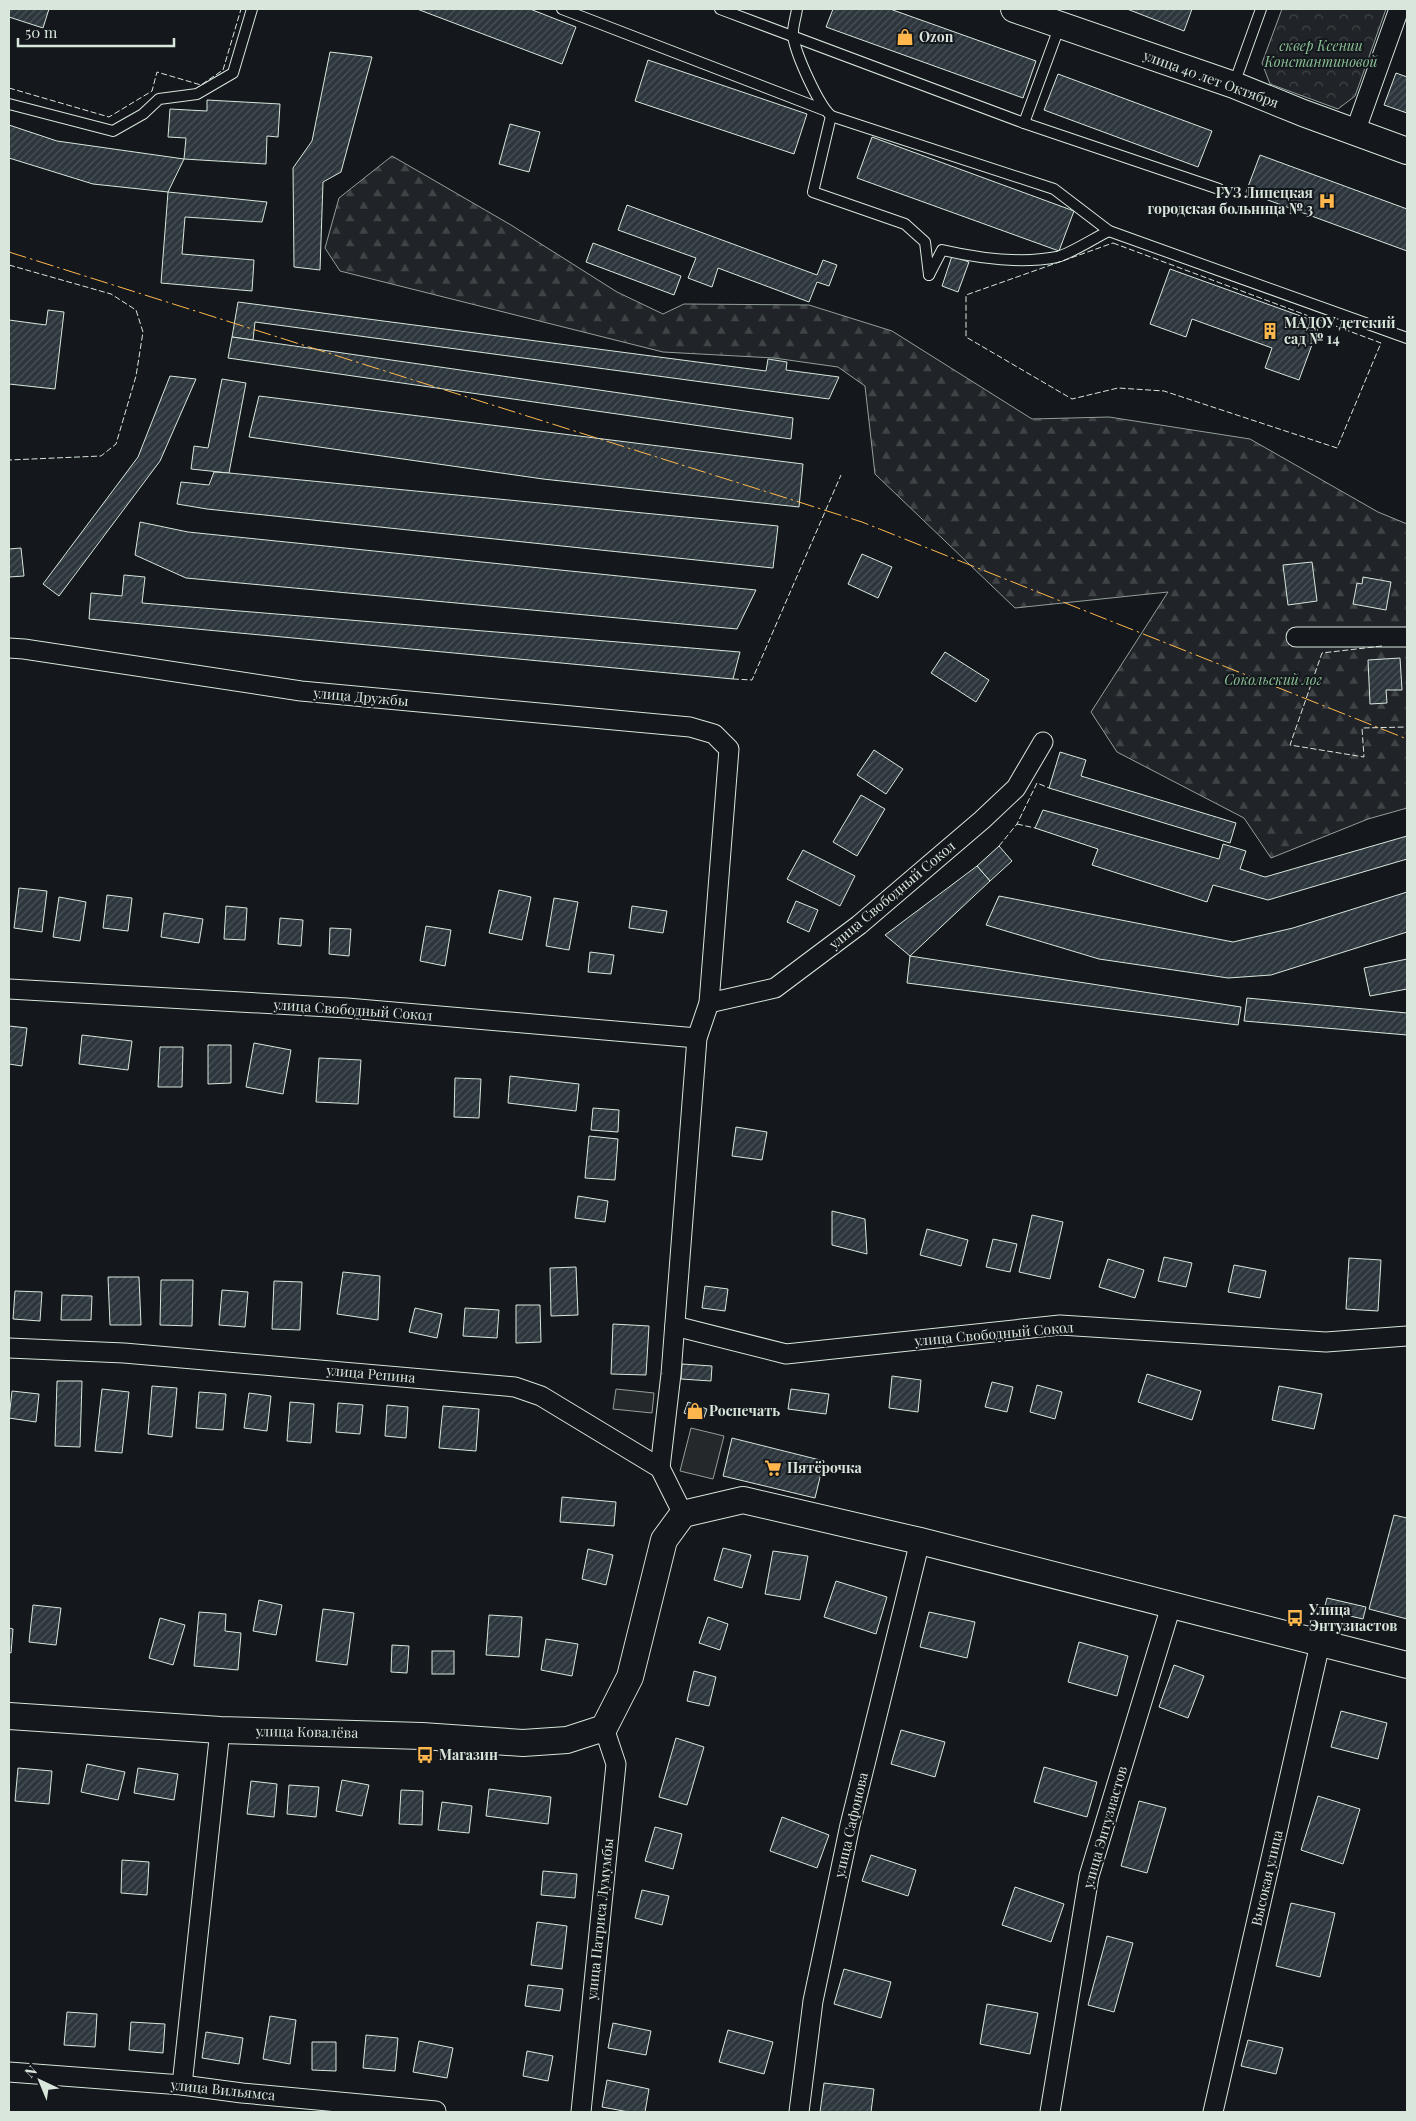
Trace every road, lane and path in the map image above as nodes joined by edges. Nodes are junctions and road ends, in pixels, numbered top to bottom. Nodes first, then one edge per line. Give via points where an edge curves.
1 (252, 9) edge
2 (562, 9) edge
3 (720, 9) edge
4 (797, 9) edge
5 (1014, 9) edge
6 (1261, 9) edge
7 (1399, 9) edge
8 (1060, 25) junction
9 (793, 36) junction
10 (1234, 85) junction
11 (9, 104) edge
12 (828, 113) junction
13 (1024, 123) junction
14 (1355, 132) junction
15 (1407, 151) edge
16 (1219, 189) dead end
17 (1109, 230) junction
18 (1407, 338) edge
19 (1296, 637) dead end
20 (1407, 638) edge
21 (9, 648) edge
22 (1043, 742) dead end
23 (9, 989) edge
24 (709, 1003) junction
25 (697, 1038) junction
26 (675, 1326) junction
27 (1407, 1336) edge
28 (9, 1348) edge
29 (660, 1468) junction
30 (683, 1514) junction
31 (920, 1541) junction
32 (1172, 1606) junction
33 (1320, 1644) junction
34 (1407, 1665) edge
35 (9, 1716) edge
36 (604, 1728) junction
37 (220, 1730) junction
38 (9, 2072) edge
39 (182, 2085) junction
40 (436, 2111) edge
41 (581, 2112) edge
42 (798, 2112) edge
43 (1050, 2112) edge
44 (1213, 2112) edge

1 - 11 lane via 233,73 198,94 159,99 143,114 113,132
2 - 12 lane
3 - 9 lane
4 - 9 lane
5 - 8 street, улица 40 лет Октября
6 - 10 lane
7 - 14 street
8 - 10 street, улица 40 лет Октября
8 - 13 lane
9 - 12 lane via 804,69
9 - 13 lane
10 - 14 street, улица 40 лет Октября
12 - 17 lane via 1054,189
12 - 17 lane via 813,192 905,224 924,242 929,276 942,250 1003,259 1058,257
13 - 16 lane
14 - 15 street, улица 40 лет Октября
17 - 18 lane
19 - 20 street
21 - 24 street, улица Дружбы via 301,692 690,727 714,734 729,749
22 - 24 street, улица Свободный Сокол via 1016,788 859,925 775,988
23 - 25 street, улица Свободный Сокол via 347,1008
24 - 25 street
25 - 26 street
26 - 27 street, улица Свободный Сокол via 786,1354 1060,1325 1326,1342
26 - 29 street
28 - 29 street, улица Репина via 124,1353 515,1387 541,1396
29 - 30 street
30 - 31 street via 742,1500
30 - 36 street via 664,1540 630,1676
31 - 32 street
31 - 42 street, улица Сафонова via 846,1843 813,2001
32 - 33 street
32 - 43 street, улица Энтузиастов via 1088,1876
33 - 34 street
33 - 44 street, Высокая улица
35 - 37 street, улица Ковалёва
36 - 37 street, улица Ковалёва via 567,1740 523,1743 413,1735
36 - 41 street, улица Патриса Лумумбы via 616,1764
37 - 39 street
38 - 39 street, улица Вильямса
39 - 40 street, улица Вильямса

